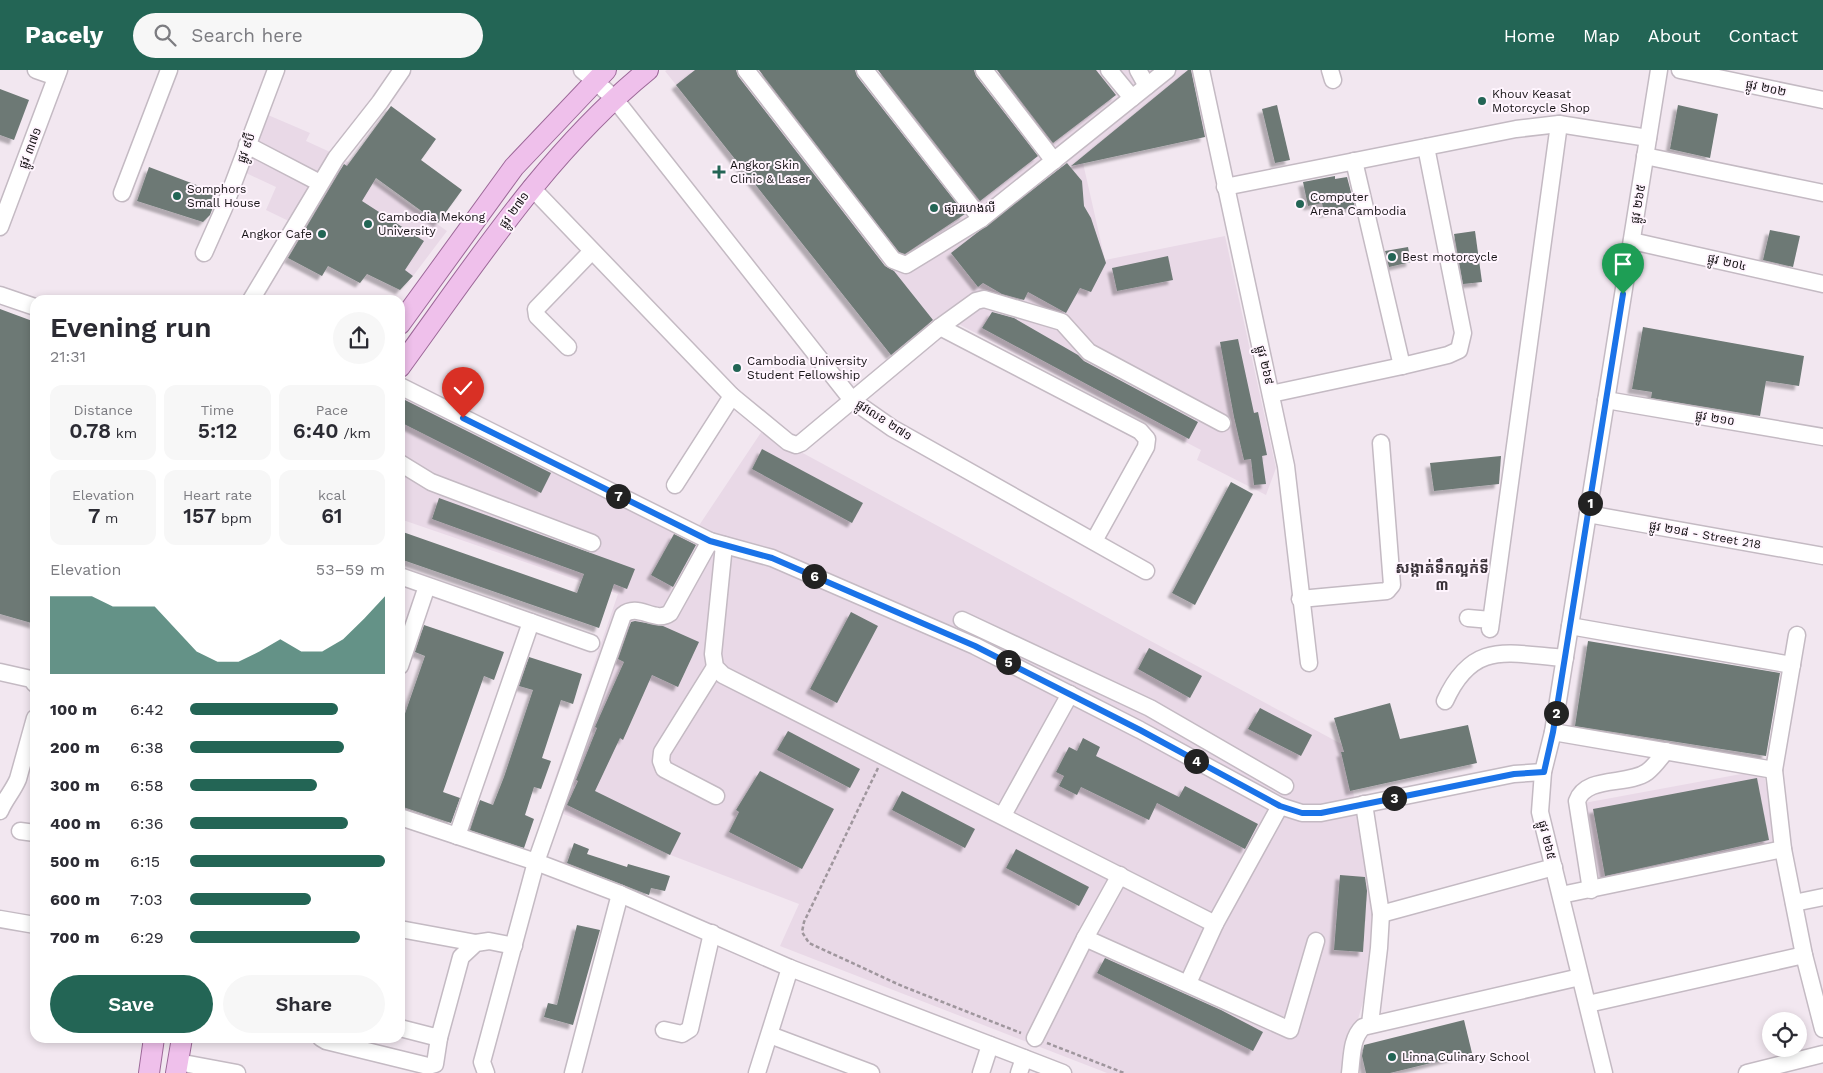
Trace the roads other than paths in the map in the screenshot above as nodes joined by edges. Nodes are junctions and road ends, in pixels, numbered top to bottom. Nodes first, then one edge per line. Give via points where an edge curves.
1 (36, 70) edge
2 (169, 70) edge
3 (276, 70) edge
4 (402, 70) edge
5 (648, 70) edge
6 (746, 70) edge
7 (865, 70) edge
8 (984, 70) edge
9 (1109, 70) edge
10 (1138, 70) edge
11 (1167, 70) edge
12 (1201, 70) edge
13 (1659, 70) edge
14 (1680, 70) edge
15 (594, 73) edge
16 (58, 74) edge
17 (1147, 86) junction
18 (614, 98) junction
19 (1132, 98) junction
20 (1823, 100) edge
21 (1559, 124) junction
22 (1648, 138) junction
23 (247, 145) junction
24 (1426, 147) junction
25 (1646, 156) junction
26 (1054, 161) junction
27 (1354, 161) junction
28 (320, 183) junction
29 (531, 187) junction
30 (1225, 187) junction
31 (122, 193) dead end
32 (1823, 193) edge
33 (981, 218) junction
34 (0, 226) edge
35 (1632, 241) junction
36 (592, 250) junction
37 (204, 253) dead end
38 (1823, 284) edge
39 (0, 295) edge
40 (253, 295) edge
41 (30, 305) edge
42 (405, 317) edge
43 (940, 327) junction
44 (568, 346) dead end
45 (405, 360) edge
46 (1402, 366) junction
47 (405, 388) edge
48 (1271, 394) junction
49 (732, 396) junction
50 (852, 400) junction
51 (1606, 400) junction
52 (1222, 422) dead end
53 (1823, 437) edge
54 (1382, 444) dead end
55 (405, 466) edge
56 (675, 485) dead end
57 (1588, 514) junction
58 (1094, 541) junction
59 (592, 543) dead end
60 (717, 543) junction
61 (1823, 556) edge
62 (1146, 571) dead end
63 (405, 578) edge
64 (427, 586) junction
65 (1300, 599) junction
66 (1468, 618) dead end
67 (962, 620) dead end
68 (531, 622) junction
69 (1570, 626) junction
70 (1797, 635) dead end
71 (591, 643) dead end
72 (405, 651) edge
73 (1565, 658) junction
74 (1309, 663) dead end
75 (1792, 665) junction
76 (715, 667) junction
77 (0, 672) edge
78 (30, 680) edge
79 (1070, 694) junction
80 (1445, 701) dead end
81 (1150, 708) junction
82 (1140, 730) junction
83 (1553, 732) junction
84 (30, 736) edge
85 (1666, 751) junction
86 (1774, 770) junction
87 (1544, 772) junction
88 (1285, 786) dead end
89 (716, 796) dead end
90 (2, 801) edge
91 (1364, 804) junction
92 (1280, 806) junction
93 (1003, 815) junction
94 (405, 819) edge
95 (457, 836) junction
96 (1783, 848) junction
97 (536, 862) junction
98 (1554, 868) junction
99 (1120, 875) junction
100 (1591, 890) junction
101 (620, 894) junction
102 (1561, 895) junction
103 (1823, 898) edge
104 (1794, 903) junction
105 (1381, 914) junction
106 (0, 919) edge
107 (30, 924) edge
108 (1215, 924) junction
109 (405, 930) edge
110 (712, 933) junction
111 (1085, 938) junction
112 (1316, 941) dead end
113 (476, 943) junction
114 (514, 946) junction
115 (1804, 955) junction
116 (790, 968) junction
117 (1580, 977) junction
118 (1188, 982) junction
119 (1588, 1004) junction
120 (1370, 1024) junction
121 (405, 1029) edge
122 (1823, 1029) edge
123 (664, 1030) dead end
124 (770, 1035) junction
125 (439, 1038) junction
126 (1035, 1038) road end
127 (153, 1043) edge
128 (181, 1043) edge
129 (334, 1043) edge
130 (990, 1045) junction
131 (1823, 1054) edge
132 (1021, 1066) edge
133 (177, 1068) edge
134 (148, 1073) edge
135 (237, 1073) edge
136 (486, 1073) edge
137 (574, 1073) edge
138 (757, 1073) edge
139 (871, 1073) edge
140 (981, 1073) edge
141 (1063, 1073) edge
142 (1350, 1073) edge
143 (1604, 1073) edge
144 (1747, 1073) edge

1 - 16 street
2 - 31 street
3 - 23 street, ផ្លូវ ៩ប៊ី
4 - 28 street
5 - 18 main road, ផ្លូវ ២៧១
6 - 33 street via 893,260 906,265
7 - 33 street
8 - 26 street
9 - 19 street
10 - 17 street
11 - 17 street
12 - 30 street, ផ្លូវ ២៦៩
13 - 22 street, ផ្លូវ ២៦៥
14 - 20 street, ផ្លូវ ២០២
15 - 18 street, ផ្លូវលេខ ២៧១
15 - 42 main road, ផ្លូវ ២៧១ via 514,167
16 - 34 street, ផ្លូវ ៣៧១
17 - 19 street
18 - 29 main road, ផ្លូវ ២៧១
18 - 50 street, ផ្លូវលេខ ២៧១
19 - 26 street
21 - 22 street
21 - 24 street
21 - 66 street via 1490,624
22 - 25 street, ផ្លូវ ២៦៥
23 - 28 street
23 - 37 street, ផ្លូវ ៩ប៊ី
24 - 27 street
24 - 46 street via 1462,345 1448,355
25 - 32 street
25 - 35 street, ផ្លូវ ២៦៥
26 - 33 street
27 - 30 street
27 - 46 street
28 - 40 street
29 - 36 street
29 - 45 main road, ផ្លូវ ២៧១
30 - 48 street, ផ្លូវ ២៦៩
35 - 38 street, ផ្លូវ ២០៤
35 - 51 street, ផ្លូវ ២៦៥
36 - 44 street via 536,309 537,316
36 - 49 street
39 - 41 street
43 - 50 street
43 - 52 street via 976,301 984,299 1062,322 1089,352
43 - 58 street via 1140,431 1147,439 1146,447
46 - 48 street
47 - 60 street
48 - 65 street, ផ្លូវ ២៦៩ via 1286,466
49 - 50 street via 788,442 796,444
49 - 56 street
50 - 58 street, ផ្លូវលេខ ២៧១ via 892,428
51 - 53 street, ផ្លូវ ២១០
51 - 57 street, ផ្លូវ ២៦៥
54 - 65 street via 1392,585 1387,591
55 - 59 street via 431,482
57 - 61 street, ផ្លូវ ២១៨ - Street 218
57 - 69 street, ផ្លូវ ២៦៥
58 - 62 street, ផ្លូវលេខ ២៧១
60 - 76 street
60 - 79 street via 772,558 831,582 975,646
60 - 97 street via 670,613 661,617 628,610 623,614
63 - 64 street
64 - 68 street
64 - 72 street
65 - 74 street, ផ្លូវ ២៦៩
67 - 81 street
68 - 71 street
68 - 95 street
69 - 73 street, ផ្លូវ ២៦៥
69 - 75 street
70 - 75 street
73 - 80 street via 1494,653 1465,668
73 - 83 street, ផ្លូវ ២៦៥
75 - 86 street
76 - 89 street via 662,752 661,761 664,769
76 - 93 street via 724,675
77 - 78 street
79 - 82 street
79 - 93 street
81 - 82 street
81 - 88 street
82 - 92 street
83 - 85 street
83 - 87 street, ផ្លូវ ២៦៥
84 - 90 street via 18,780
85 - 86 street
85 - 100 street via 1647,772 1590,787 1579,794 1576,801
86 - 96 street
87 - 91 street via 1514,774
87 - 98 street, ផ្លូវ ២៦៥ via 1540,812
91 - 92 street via 1321,813 1302,813
91 - 105 street
92 - 108 street
93 - 99 street
94 - 95 street
95 - 97 street
96 - 100 street
96 - 104 street
97 - 101 street
97 - 114 street
98 - 102 street, ផ្លូវ ២៦៥
98 - 105 street
99 - 108 street
99 - 111 street
100 - 102 street
101 - 110 street
101 - 137 street
102 - 117 street, ផ្លូវ ២៦៥
103 - 104 street
104 - 115 street
105 - 120 street
106 - 107 street
108 - 118 street
109 - 113 street
110 - 116 street
110 - 123 street via 690,1028 682,1034
111 - 118 street
111 - 126 street
112 - 118 street via 1290,1030
113 - 114 street via 489,941
113 - 125 street via 461,957
114 - 136 street via 482,1062
115 - 119 street
115 - 122 street
116 - 124 street
116 - 130 street
117 - 119 street, ផ្លូវ ២៦៥
117 - 120 street
119 - 143 street, ផ្លូវ ២៦៥
120 - 142 street via 1357,1032
121 - 125 street
124 - 138 street
124 - 139 street
125 - 129 street via 437,1058 428,1066
127 - 134 main road
128 - 133 main road
130 - 132 street
130 - 140 street
131 - 144 street
132 - 141 street
133 - 135 street

